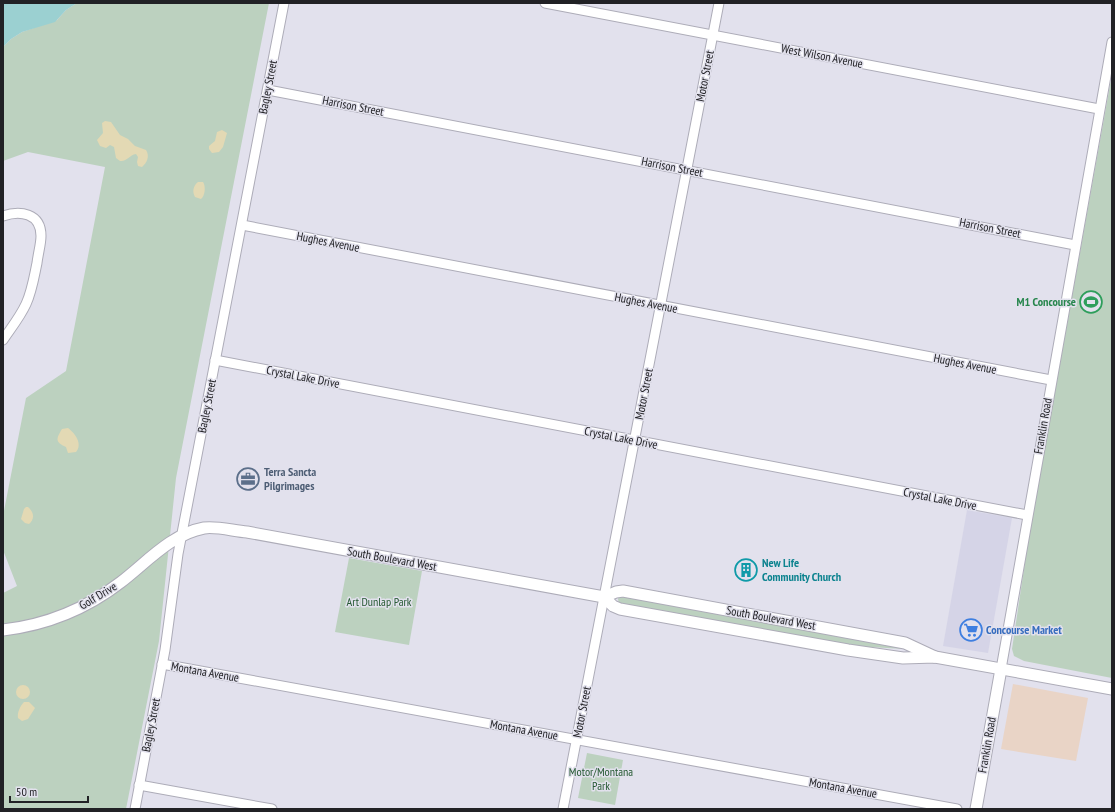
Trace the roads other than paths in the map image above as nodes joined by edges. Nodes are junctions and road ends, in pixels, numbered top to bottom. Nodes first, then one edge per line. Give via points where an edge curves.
1 (284, 3) edge
2 (545, 3) edge
3 (719, 3) edge
4 (713, 35) junction
5 (1112, 42) edge
6 (268, 90) junction
7 (1099, 109) junction
8 (687, 170) junction
9 (3, 216) edge
10 (242, 225) junction
11 (1075, 245) junction
12 (661, 305) junction
13 (3, 340) edge
14 (215, 360) junction
15 (1051, 380) junction
16 (635, 440) junction
17 (1028, 515) junction
18 (181, 537) junction
19 (604, 597) junction
20 (3, 630) edge
21 (935, 657) junction
22 (162, 664) junction
23 (1000, 669) junction
24 (1112, 689) edge
25 (577, 740) junction
26 (139, 785) junction
27 (135, 809) edge
28 (272, 809) edge
29 (563, 809) edge
30 (956, 809) edge
31 (976, 809) edge

1 - 6 street, Bagley Street
2 - 4 street, West Wilson Avenue
3 - 4 street, Motor Street
4 - 7 street, West Wilson Avenue
4 - 8 street, Motor Street
5 - 7 street, Franklin Road
6 - 8 street, Harrison Street
6 - 10 street, Bagley Street
7 - 11 street, Franklin Road
8 - 11 street, Harrison Street
8 - 12 street, Motor Street
9 - 13 street via 17,213 29,215 38,224 41,237 29,296
10 - 12 street, Hughes Avenue
10 - 14 street, Bagley Street
11 - 15 street, Franklin Road
12 - 15 street, Hughes Avenue
12 - 16 street, Motor Street
14 - 16 street, Crystal Lake Drive
14 - 18 street, Bagley Street
15 - 17 street, Franklin Road
16 - 17 street, Crystal Lake Drive
16 - 19 street, Motor Street
17 - 23 street, Franklin Road
18 - 19 street, South Boulevard West via 209,527 247,532
18 - 20 street, Golf Drive via 164,546 121,582 86,605 46,621
18 - 22 street, Bagley Street
19 - 21 street, South Boulevard West via 620,609 848,650 903,658
19 - 21 street, South Boulevard West via 616,592 630,592 905,643
19 - 25 street, Motor Street
21 - 23 street, South Boulevard West
22 - 25 street, Montana Avenue
22 - 26 street, Bagley Street
23 - 24 street, South Boulevard West
23 - 31 street, Franklin Road
25 - 29 street, Motor Street
25 - 30 street, Montana Avenue
26 - 27 street, Bagley Street
26 - 28 street

